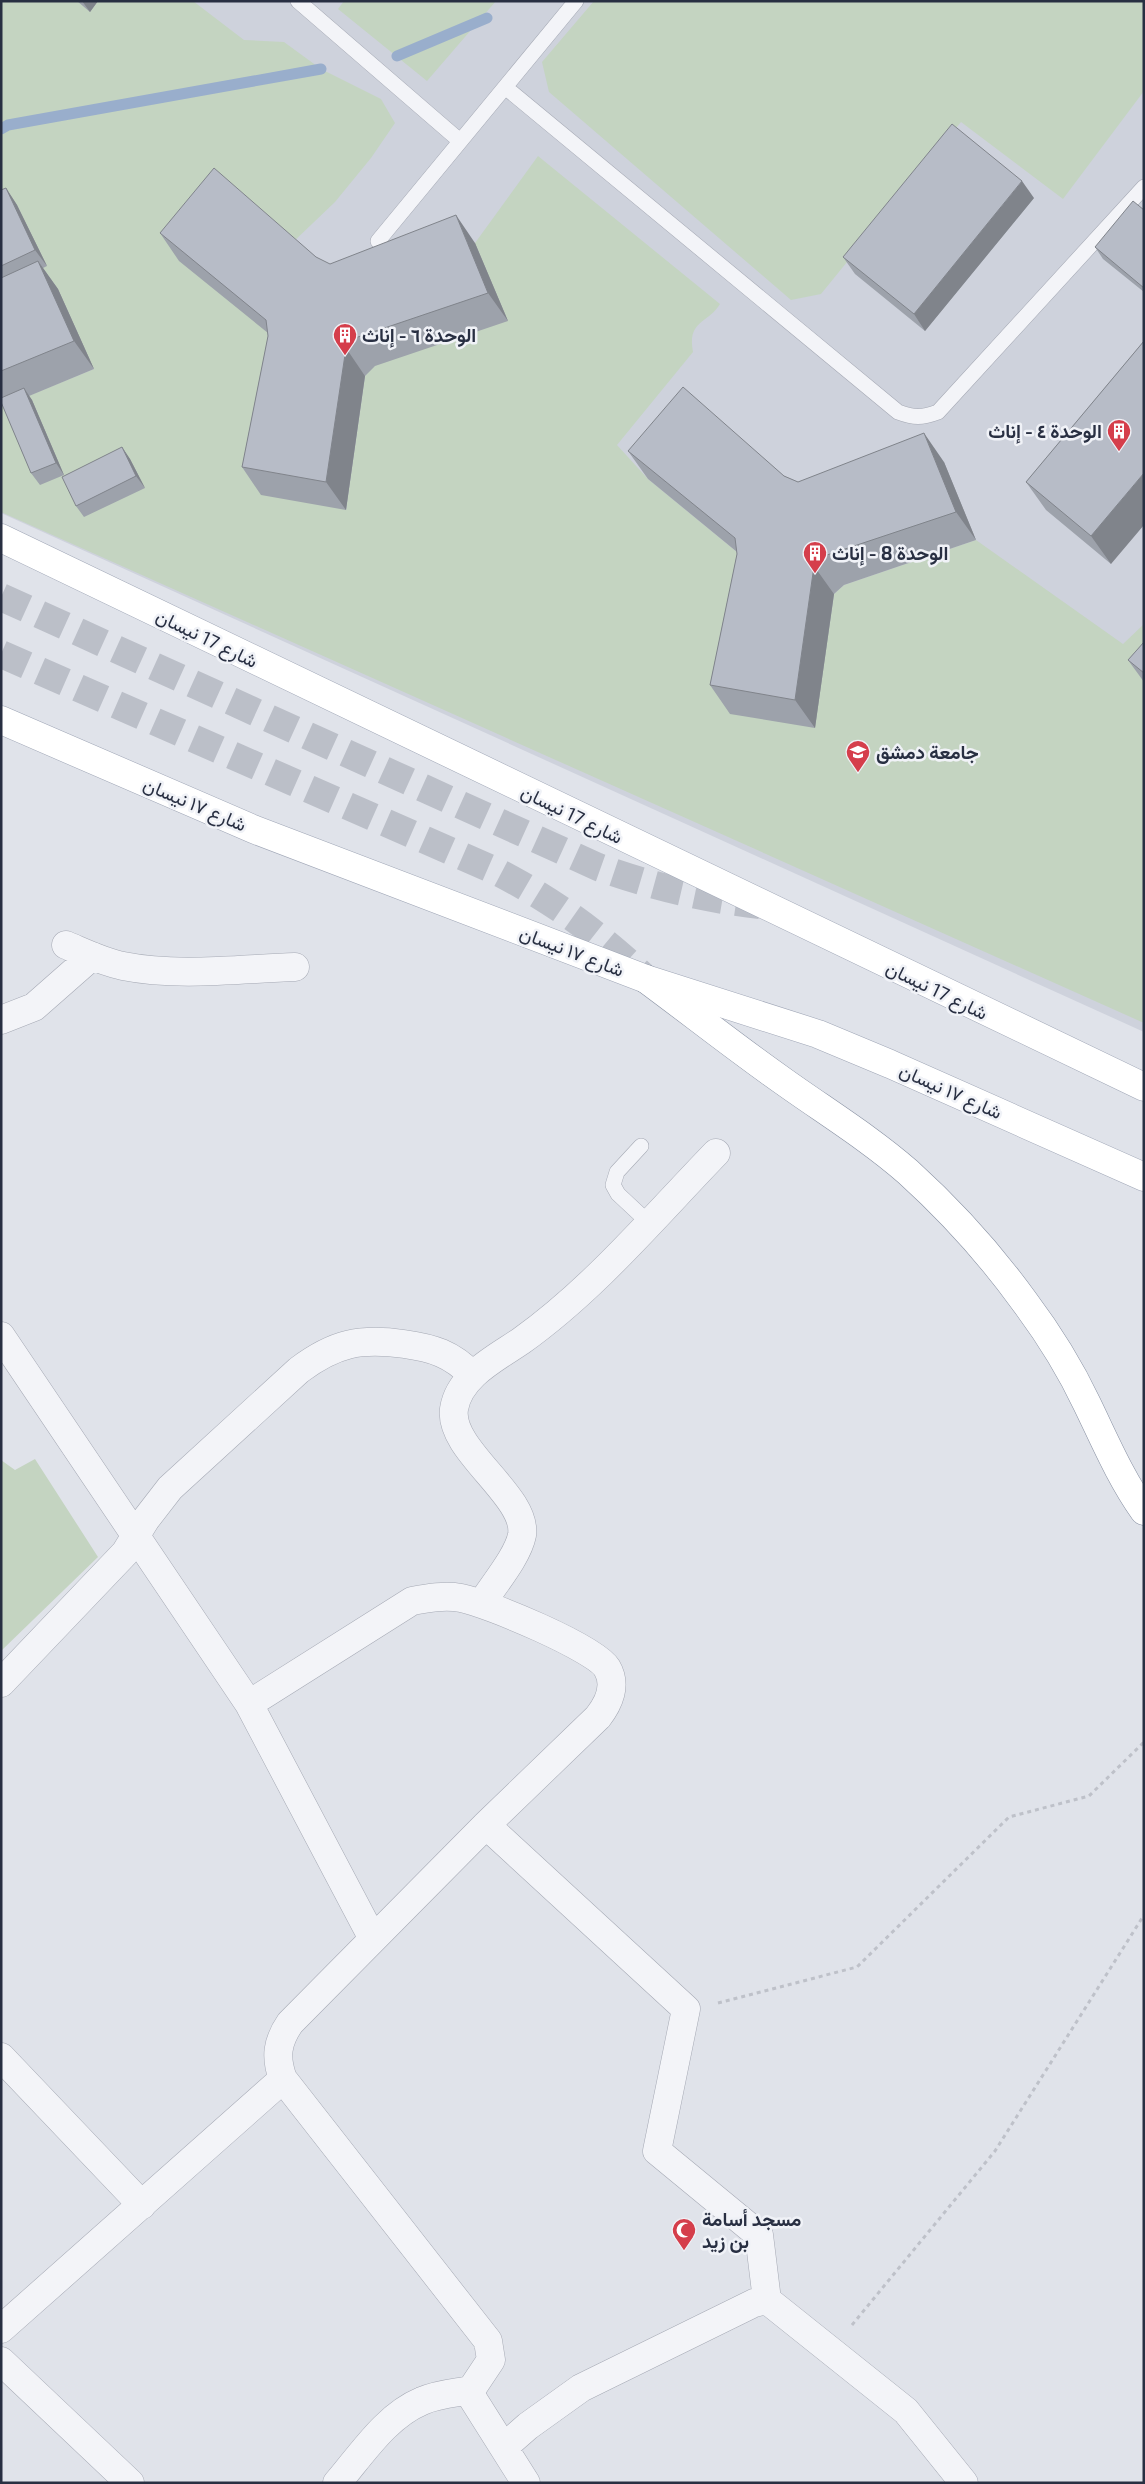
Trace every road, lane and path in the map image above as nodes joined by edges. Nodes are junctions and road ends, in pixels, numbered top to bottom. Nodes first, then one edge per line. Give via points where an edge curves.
1 (298, 1) edge
2 (576, 1) edge
3 (505, 87) junction
4 (460, 141) junction
5 (1144, 187) edge
6 (378, 241) dead end
7 (1, 538) edge
8 (1, 720) edge
9 (66, 945) dead end
10 (92, 956) junction
11 (295, 967) dead end
12 (646, 979) junction
13 (1, 1020) edge
14 (1144, 1087) edge
15 (641, 1146) dead end
16 (716, 1153) dead end
17 (1144, 1177) edge
18 (649, 1222) junction
19 (1, 1336) edge
20 (472, 1375) junction
21 (1144, 1510) edge
22 (136, 1536) junction
23 (482, 1603) junction
24 (1, 1683) edge
25 (249, 1704) junction
26 (1144, 1742) edge
27 (486, 1825) junction
28 (1144, 1915) edge
29 (373, 1939) junction
30 (686, 2011) junction
31 (1, 2058) edge
32 (283, 2079) junction
33 (142, 2204) junction
34 (767, 2300) junction
35 (1, 2329) edge
36 (830, 2350) junction
37 (1, 2361) edge
38 (471, 2390) junction
39 (504, 2447) junction
40 (130, 2483) edge
41 (337, 2483) edge
42 (526, 2483) edge
43 (964, 2483) edge

1 - 4 lane
2 - 3 lane
3 - 4 lane
3 - 5 lane via 898,412 912,417 924,418 938,412
4 - 6 lane
7 - 14 main road, شارع 17 نيسان
8 - 12 main road, شارع ١٧ نيسان via 253,830
9 - 10 street
10 - 11 street via 121,966 166,971
10 - 13 street via 34,1007
12 - 17 main road, شارع ١٧ نيسان via 818,1034
12 - 21 main road via 765,1069 861,1134 950,1212 1001,1271 1058,1351 1110,1457
15 - 18 lane via 617,1172 613,1185 618,1194
16 - 18 street
18 - 20 street via 538,1329
19 - 22 street
20 - 22 street via 443,1352 378,1341 357,1342 317,1356 170,1488
20 - 23 street via 457,1398 454,1420 457,1431 517,1511 522,1529 518,1548
22 - 24 street via 113,1567
22 - 25 street
23 - 25 street via 435,1597 412,1601
23 - 27 street via 590,1653 607,1669 611,1680 611,1693 598,1716
25 - 29 street
26 - 30 path via 1089,1796 1009,1817 857,1967
27 - 29 street
27 - 30 street
28 - 36 path via 995,2151
29 - 32 street via 290,2023 277,2050
30 - 34 street via 657,2151 759,2235
31 - 33 street
32 - 33 street
32 - 38 street via 488,2341 491,2360
33 - 35 street
34 - 36 street
34 - 39 street via 754,2303 581,2388
36 - 43 street via 906,2411
37 - 40 street
38 - 39 street via 473,2399
38 - 41 street via 424,2400 405,2409
39 - 42 street

